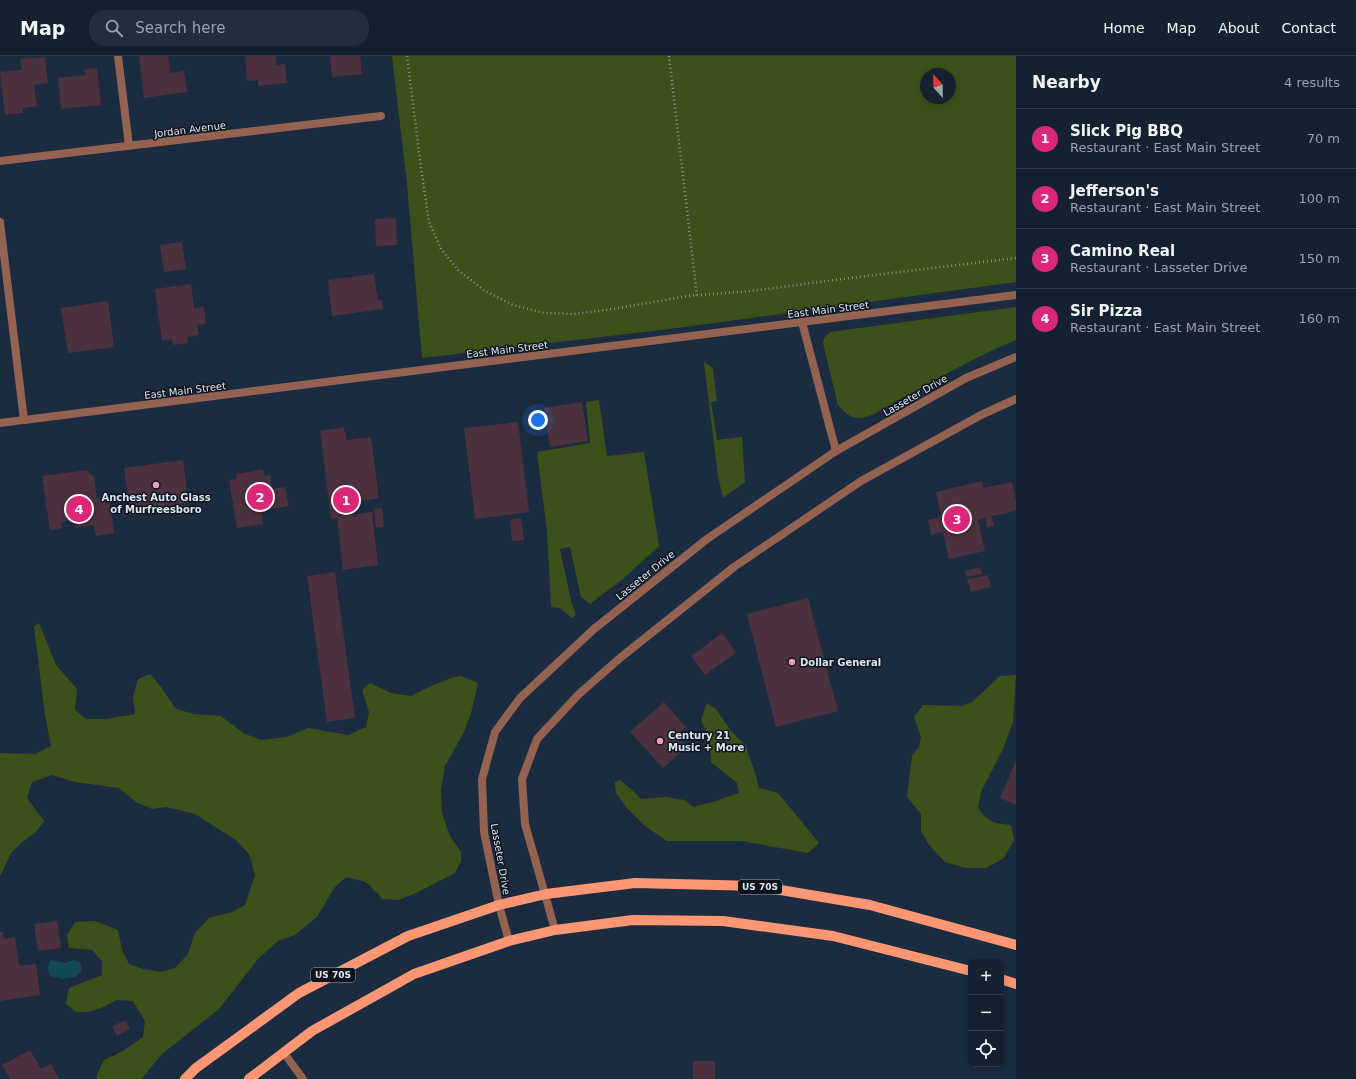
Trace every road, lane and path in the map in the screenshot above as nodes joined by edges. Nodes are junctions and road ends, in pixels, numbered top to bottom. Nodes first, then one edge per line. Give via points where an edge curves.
1 (118, 56) edge
2 (407, 56) edge
3 (670, 56) edge
4 (381, 116) dead end
5 (129, 146) junction
6 (0, 161) edge
7 (0, 222) edge
8 (1016, 258) edge
9 (1016, 295) edge
10 (696, 296) junction
11 (802, 322) junction
12 (1016, 357) edge
13 (1016, 399) edge
14 (24, 420) junction
15 (0, 424) edge
16 (836, 451) junction
17 (546, 894) junction
18 (499, 905) junction
19 (555, 930) junction
20 (509, 941) junction
21 (1016, 944) edge
22 (968, 970) edge
23 (1004, 980) edge
24 (1016, 984) edge
25 (284, 1053) junction
26 (185, 1079) edge
27 (249, 1079) edge
28 (303, 1079) edge

1 - 5 street
2 - 10 path via 429,222 441,250 458,270 484,291 513,305 544,313 574,314
3 - 10 path
4 - 5 street, Jordan Avenue
5 - 6 street, Jordan Avenue
7 - 14 street
8 - 10 path
9 - 11 street, East Main Street
11 - 14 street, East Main Street
11 - 16 street
12 - 16 street, Lasseter Drive via 966,378
13 - 17 street via 981,415 861,481 734,567 620,658 569,705 537,739 522,779 526,824
14 - 15 street, East Main Street
16 - 18 street, Lasseter Drive via 696,547 594,629 520,698 495,732 482,779 484,832
17 - 18 main road, US 70S
17 - 19 street
17 - 21 main road, US 70S via 635,883 757,886 870,904
18 - 20 street, Lasseter Drive
18 - 26 main road, US 70S via 408,936 299,993 196,1068
19 - 20 main road
19 - 22 main road via 633,920 723,921 833,936
20 - 25 main road via 414,974 312,1031
23 - 24 main road
25 - 27 main road
25 - 28 street

